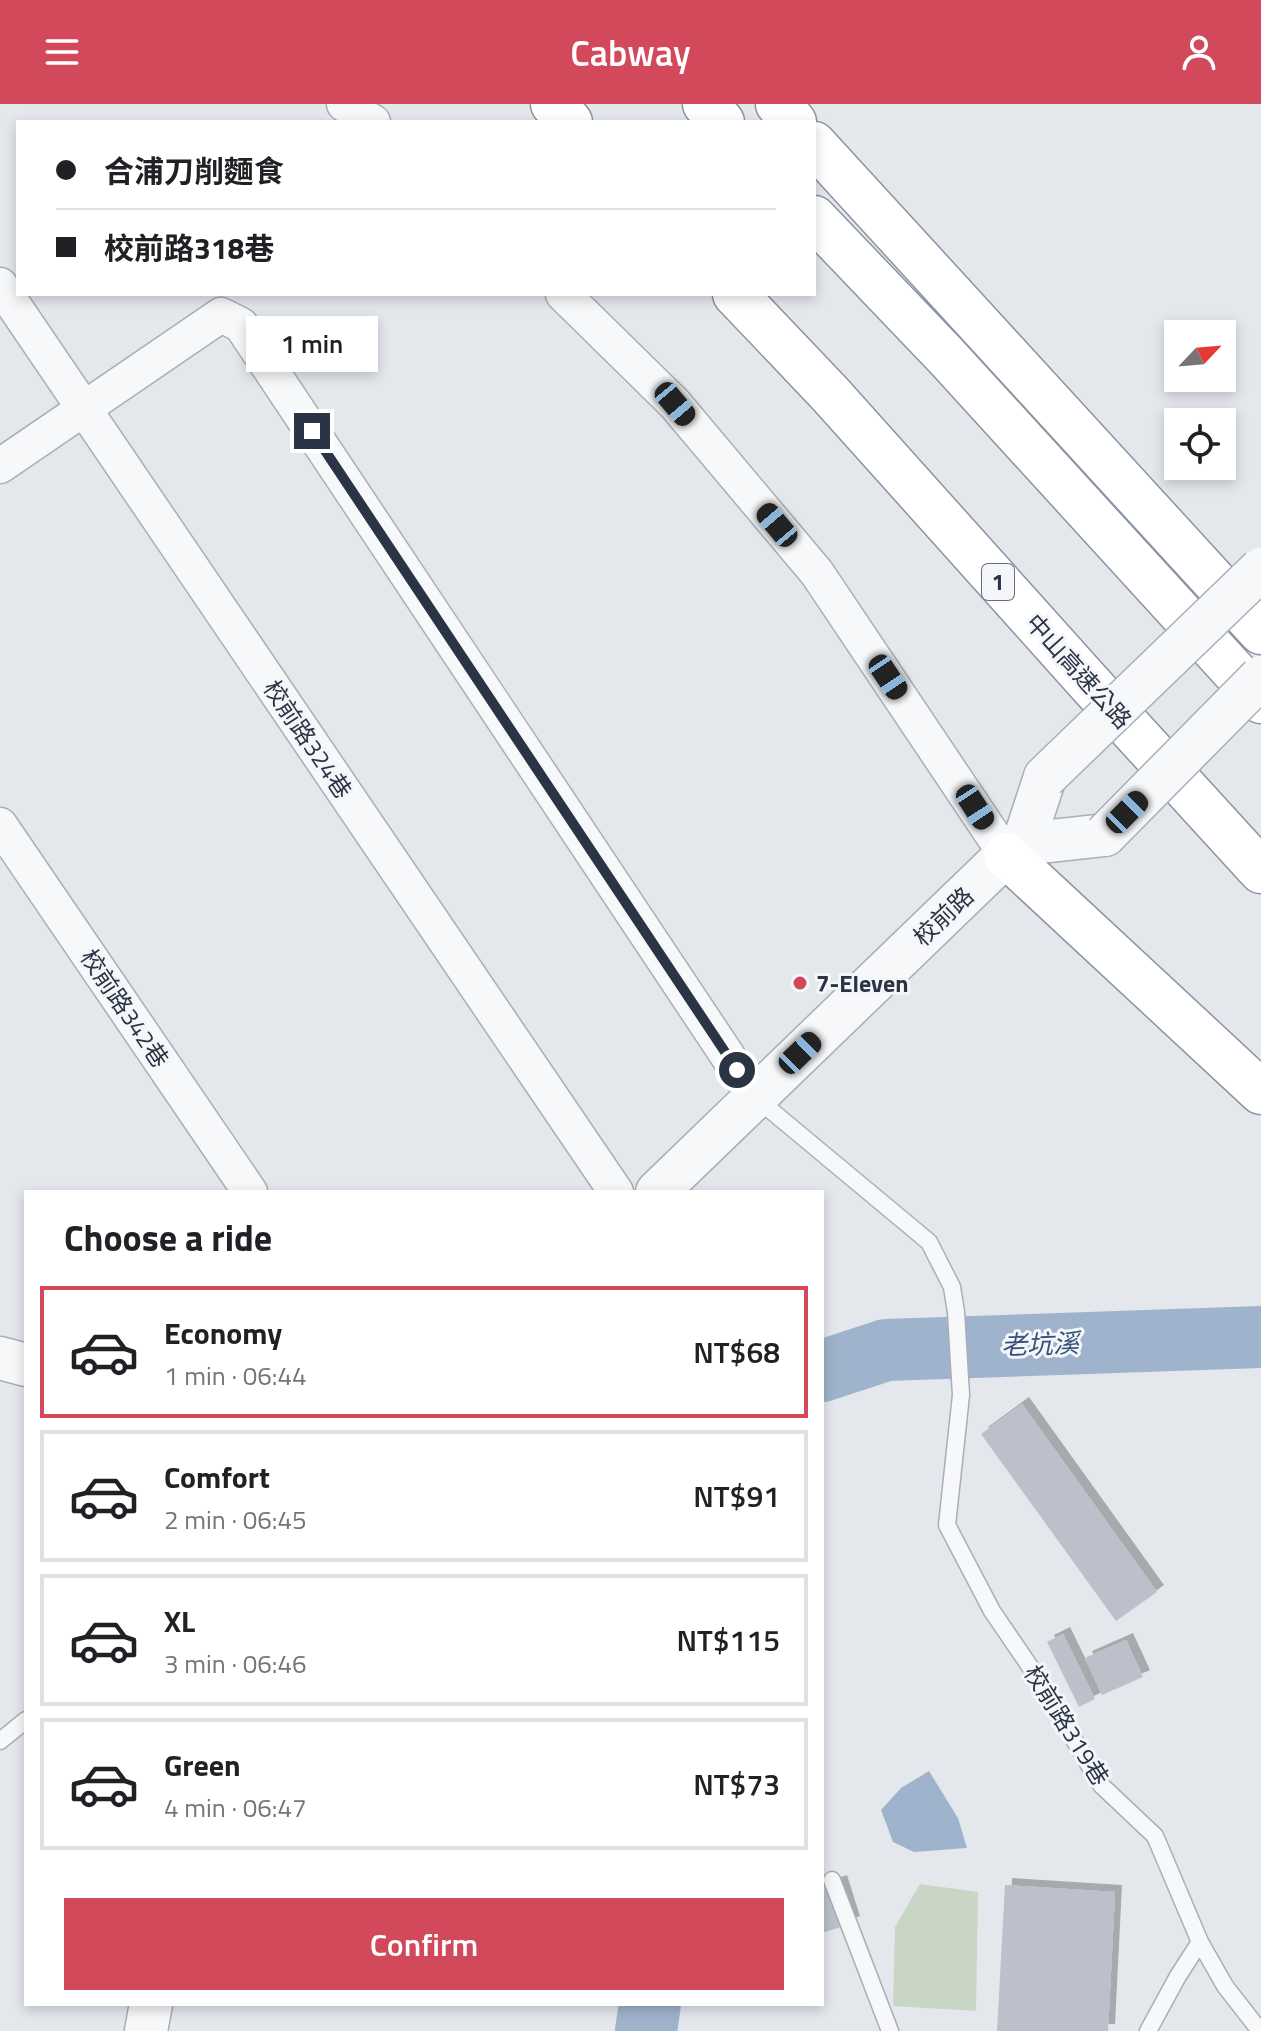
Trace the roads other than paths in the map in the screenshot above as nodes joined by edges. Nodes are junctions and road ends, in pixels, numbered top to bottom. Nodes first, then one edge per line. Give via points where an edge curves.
1 (344, 104) edge
2 (553, 104) edge
3 (705, 104) edge
4 (778, 104) edge
5 (370, 120) edge
6 (568, 120) edge
7 (720, 120) edge
8 (792, 120) edge
9 (816, 146) edge
10 (816, 220) edge
11 (0, 285) edge
12 (565, 296) edge
13 (737, 296) edge
14 (214, 305) edge
15 (84, 410) junction
16 (0, 466) edge
17 (1261, 569) edge
18 (1261, 632) edge
19 (1261, 677) edge
20 (1261, 701) edge
21 (0, 825) edge
22 (1015, 849) junction
23 (1261, 871) edge
24 (1261, 1092) edge
25 (755, 1097) junction
26 (249, 1190) edge
27 (615, 1190) edge
28 (659, 1190) edge
29 (0, 1358) edge
30 (24, 1364) edge
31 (24, 1722) edge
32 (0, 1741) edge
33 (832, 1880) dead end
34 (1200, 1942) junction
35 (151, 2006) edge
36 (146, 2031) edge
37 (890, 2031) edge
38 (1148, 2031) edge
39 (1260, 2031) edge

1 - 5 street
2 - 6 highway
3 - 7 highway
4 - 8 highway
9 - 18 highway
10 - 20 highway
11 - 15 street, 校前路324巷
12 - 22 street via 675,404 817,573
13 - 23 highway, 中山高速公路 / 1
14 - 15 street
14 - 25 street via 241,325
15 - 16 street
15 - 27 street, 校前路324巷
17 - 22 street, 校前路, bridge via 1045,777
19 - 22 street, bridge via 1105,835
21 - 26 street, 校前路342巷
22 - 24 highway
22 - 25 street, 校前路
25 - 28 street, 校前路
25 - 34 lane, 校前路319巷 via 929,1242 952,1287 956,1312 961,1395 947,1525 992,1611 1101,1785 1155,1836
29 - 30 street
31 - 32 lane
33 - 37 lane
34 - 38 lane
34 - 39 lane, 校前路319巷
35 - 36 street

